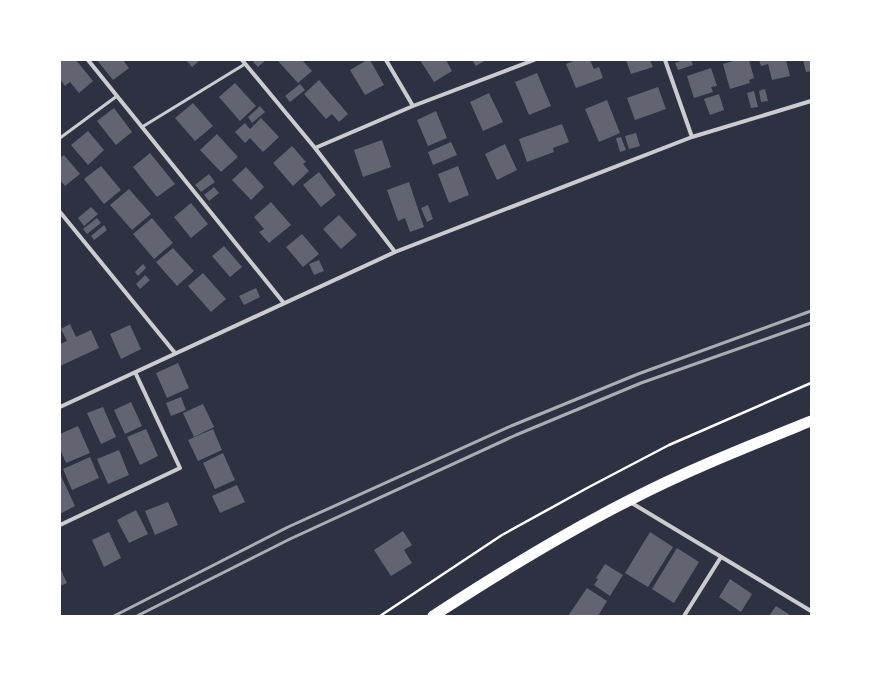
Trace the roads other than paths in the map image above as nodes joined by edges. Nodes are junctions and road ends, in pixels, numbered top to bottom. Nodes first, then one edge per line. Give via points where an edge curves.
1 (88, 60) edge
2 (386, 60) edge
3 (534, 60) edge
4 (665, 60) edge
5 (243, 62) edge
6 (523, 62) edge
7 (116, 96) junction
8 (811, 101) edge
9 (413, 106) junction
10 (142, 127) junction
11 (692, 137) junction
12 (60, 138) edge
13 (315, 148) junction
14 (60, 212) edge
15 (395, 252) junction
16 (283, 302) junction
17 (175, 353) junction
18 (135, 372) junction
19 (60, 407) edge
20 (811, 421) edge
21 (628, 500) junction
22 (60, 525) edge
23 (721, 557) junction
24 (811, 611) edge
25 (433, 616) edge
26 (684, 616) edge

1 - 7 street
2 - 9 street
3 - 6 street
4 - 11 street
5 - 10 lane
5 - 13 street
6 - 9 street
7 - 10 street
7 - 12 lane
8 - 11 street
9 - 13 street
10 - 16 street
11 - 15 street
13 - 15 street
14 - 17 street
15 - 16 street
16 - 17 street
17 - 18 street
18 - 19 street
18 - 22 street via 180,468
20 - 21 highway via 713,460
21 - 23 street
21 - 25 highway via 575,529
23 - 24 street
23 - 26 street

